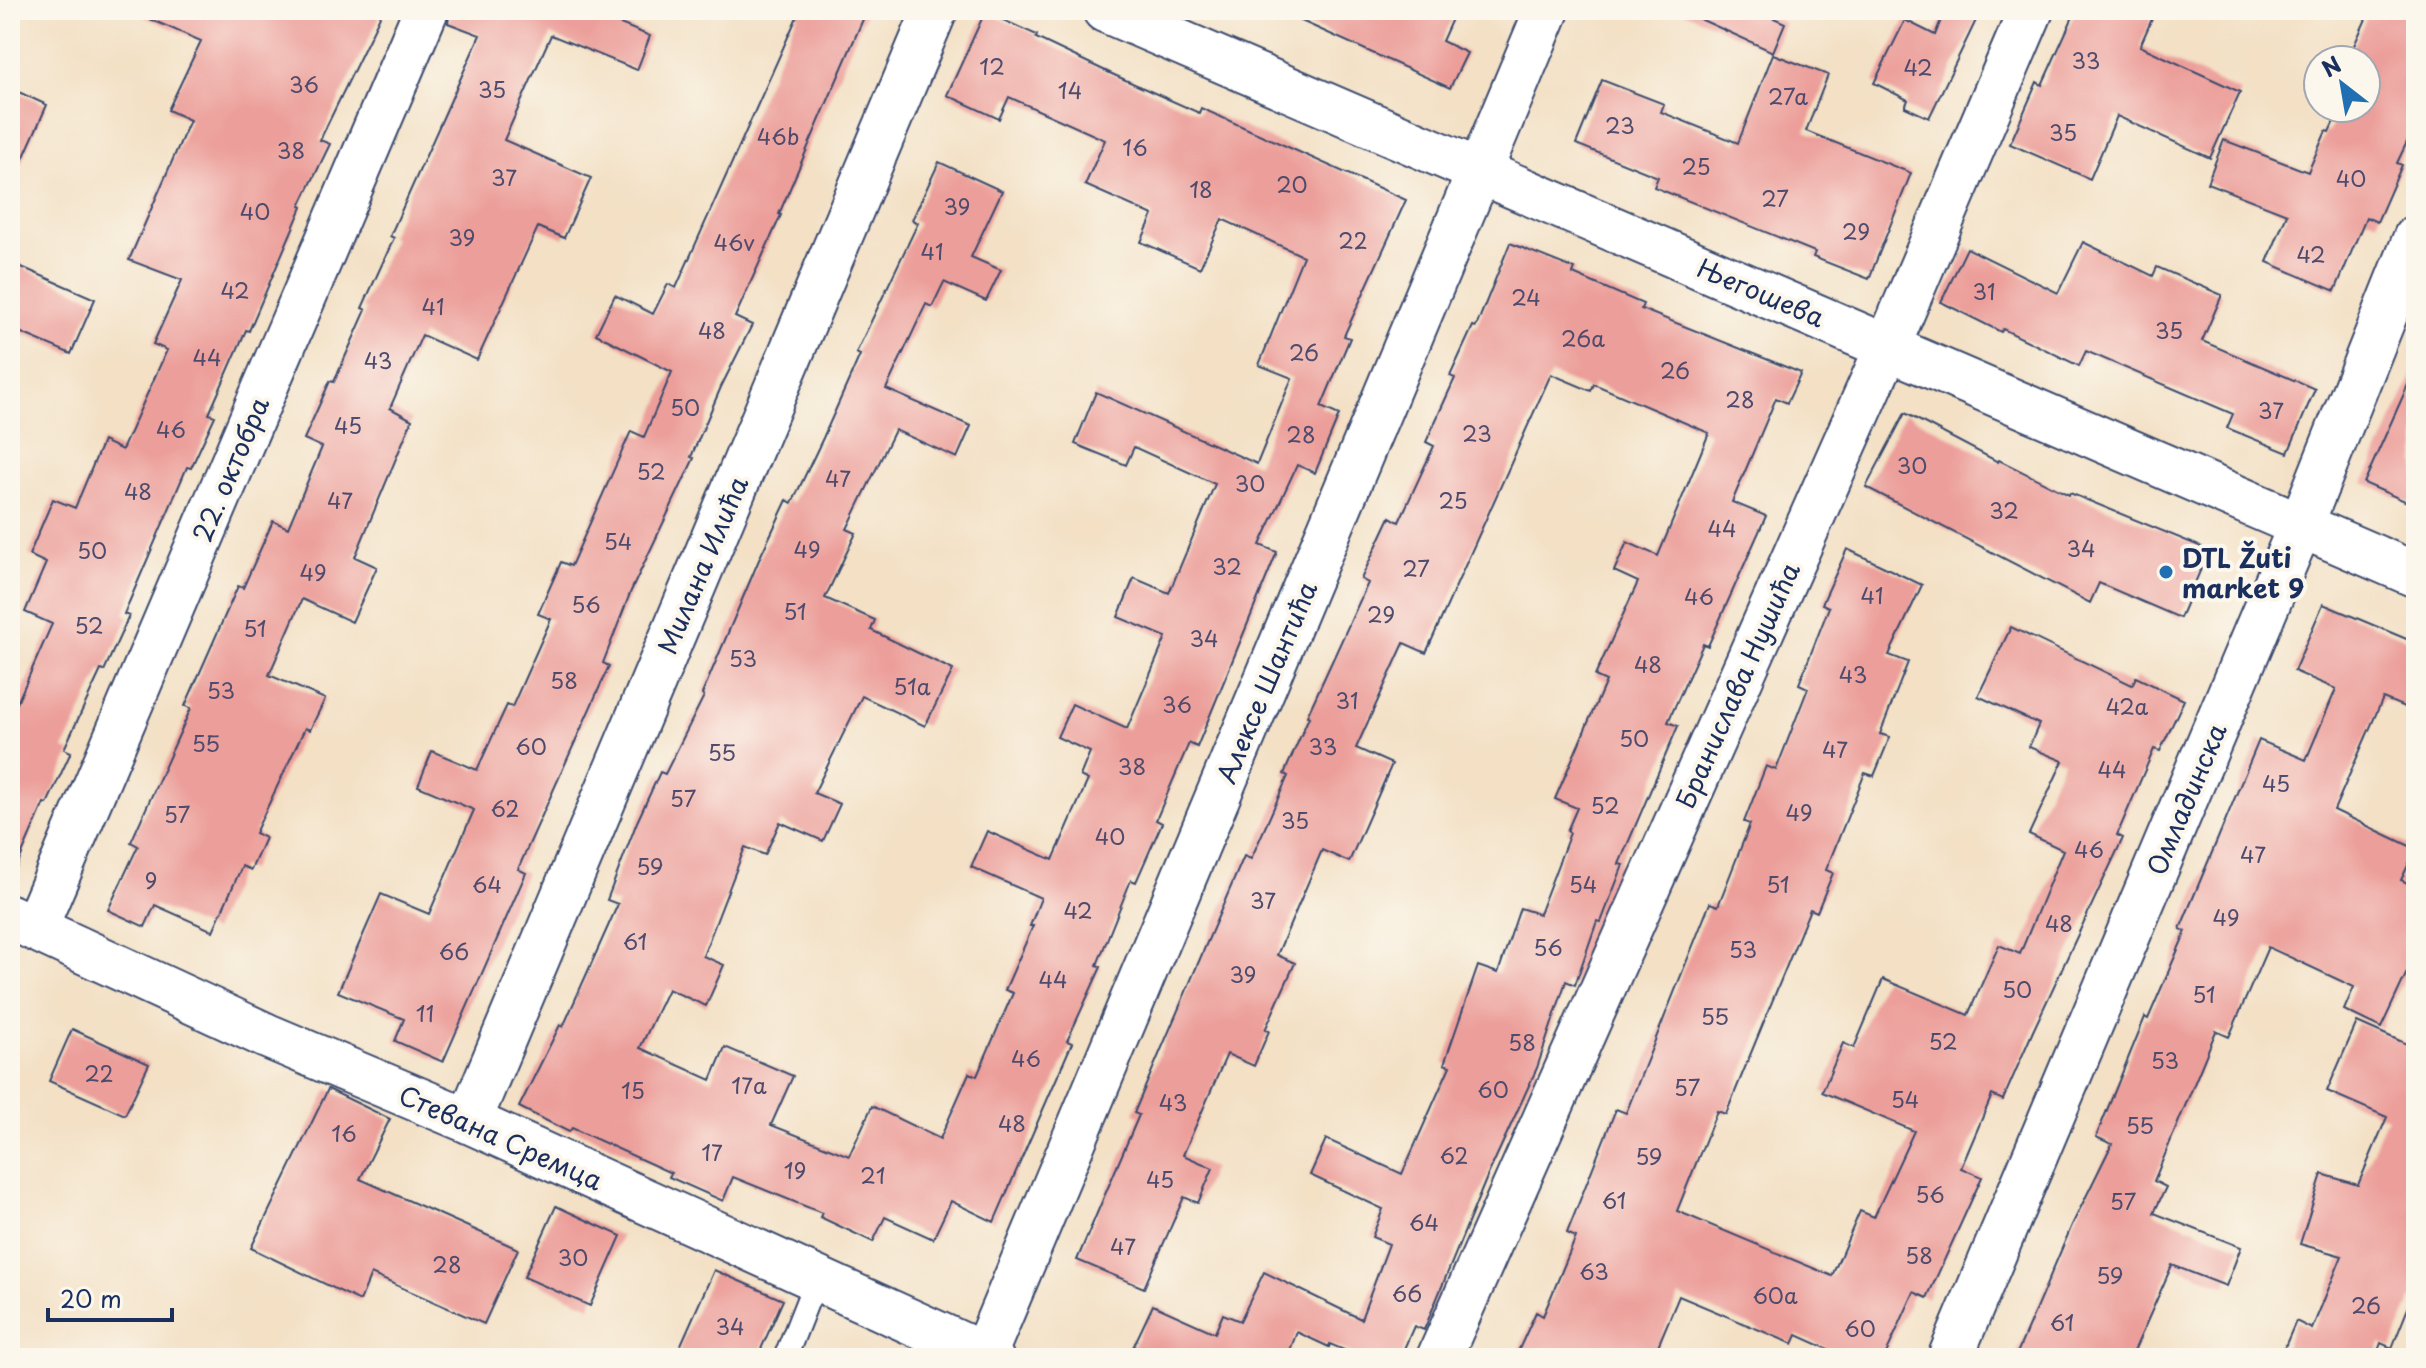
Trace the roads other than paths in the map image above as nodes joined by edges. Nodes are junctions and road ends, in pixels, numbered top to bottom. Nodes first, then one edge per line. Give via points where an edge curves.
1 (426, 10) edge
2 (935, 10) edge
3 (1105, 10) edge
4 (1547, 10) edge
5 (2031, 10) edge
6 (1479, 172) junction
7 (2416, 237) edge
8 (1888, 346) junction
9 (2300, 527) junction
10 (2416, 575) edge
11 (22, 922) edge
12 (469, 1121) junction
13 (817, 1277) junction
14 (988, 1356) edge
15 (785, 1358) edge
16 (1439, 1358) edge
17 (1950, 1358) edge

1 - 11 street, 22. октобра
2 - 12 street, Милана Илића
3 - 6 street, Његошева
4 - 6 street, Алексе Шантића
5 - 8 street, Бранислава Нушића
6 - 8 street, Његошева
6 - 14 street, Алексе Шантића
7 - 9 street, Омладинска
8 - 9 street, Његошева
8 - 16 street, Бранислава Нушића
9 - 10 street, Његошева
9 - 17 street, Омладинска
11 - 12 street, Стевана Сремца via 267,1036
12 - 13 street, Стевана Сремца
13 - 14 street, Стевана Сремца
13 - 15 lane

